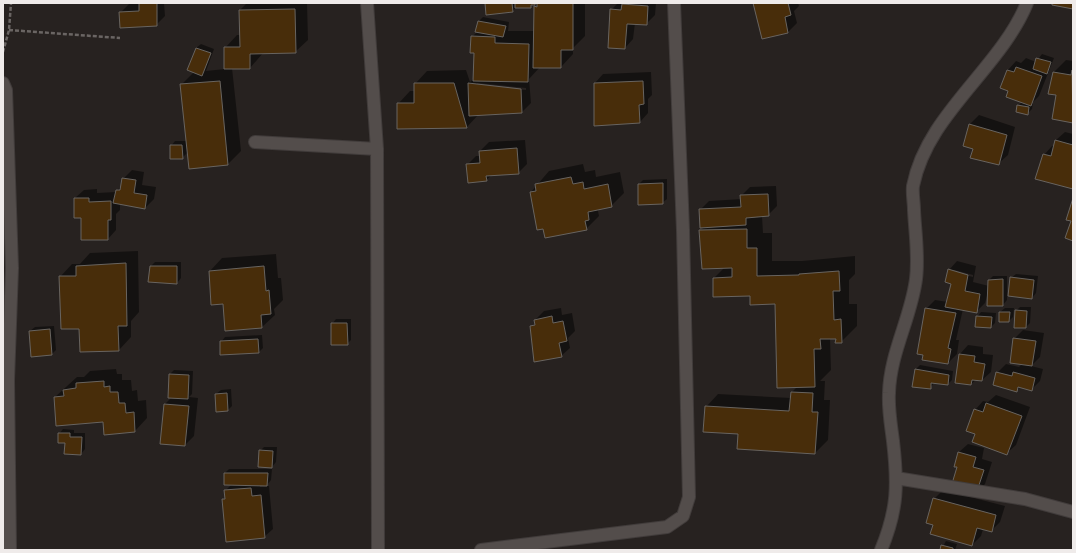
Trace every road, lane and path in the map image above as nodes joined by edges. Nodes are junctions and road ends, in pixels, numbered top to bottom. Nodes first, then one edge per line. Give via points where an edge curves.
1 (11, 3) edge
2 (367, 3) edge
3 (674, 3) edge
4 (1027, 3) edge
5 (9, 30) junction
6 (120, 38) dead end
7 (3, 52) edge
8 (3, 83) edge
9 (255, 142) dead end
10 (377, 149) junction
11 (5, 380) edge
12 (896, 478) junction
13 (1073, 512) edge
14 (10, 550) edge
15 (378, 550) edge
16 (481, 550) edge
17 (881, 550) edge

1 - 5 path
2 - 10 street
3 - 16 street via 683,230 689,497 682,516 667,527
4 - 12 street via 1008,38 940,125 922,157 913,187 916,278 895,352 890,380 890,416
5 - 6 path
5 - 7 path
8 - 11 street via 6,90 12,268
9 - 10 street
10 - 15 street
11 - 14 street
12 - 13 street via 1025,499
12 - 17 street via 894,512

